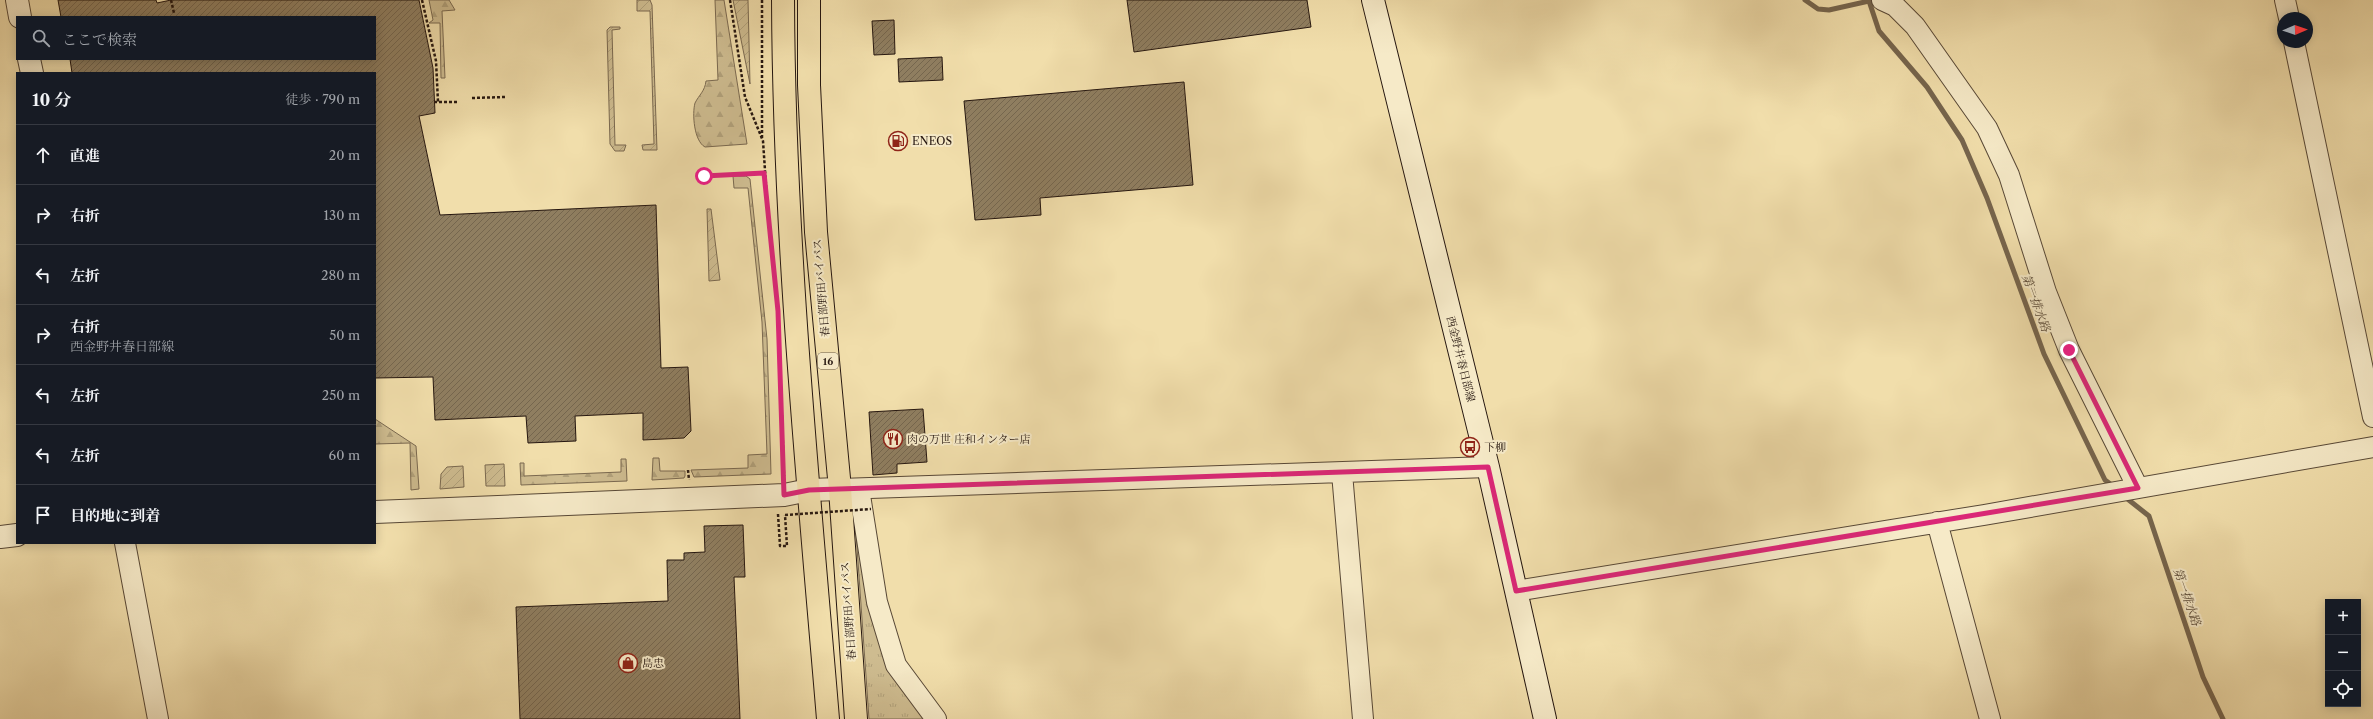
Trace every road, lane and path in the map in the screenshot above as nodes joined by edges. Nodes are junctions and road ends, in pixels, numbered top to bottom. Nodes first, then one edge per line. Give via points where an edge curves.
1 (17, 0) edge
2 (171, 0) edge
3 (422, 0) edge
4 (730, 0) edge
5 (762, 0) edge
6 (784, 0) edge
7 (810, 0) edge
8 (1373, 0) edge
9 (1882, 0) edge
10 (2285, 0) edge
11 (2287, 12) edge
12 (174, 13) dead end
13 (20, 16) edge
14 (2295, 48) edge
15 (29, 60) edge
16 (32, 72) edge
17 (506, 97) dead end
18 (472, 98) dead end
19 (458, 102) dead end
20 (762, 141) junction
21 (701, 173) dead end
22 (764, 173) junction
23 (770, 236) dead end
24 (781, 409) dead end
25 (2373, 417) edge
26 (2373, 447) edge
27 (1488, 467) junction
28 (688, 470) dead end
29 (1342, 474) junction
30 (689, 481) dead end
31 (2138, 488) junction
32 (850, 489) junction
33 (809, 490) junction
34 (782, 508) junction
35 (871, 509) dead end
36 (376, 512) edge
37 (1937, 522) junction
38 (16, 535) edge
39 (0, 537) edge
40 (125, 544) edge
41 (1516, 591) junction
42 (158, 719) edge
43 (828, 719) edge
44 (856, 719) edge
45 (936, 719) edge
46 (1363, 719) edge
47 (1545, 719) edge
48 (1990, 719) edge

1 - 13 main road
2 - 12 path
3 - 19 path via 436,61 436,102
4 - 20 path via 745,97
5 - 20 path
6 - 33 highway via 784,83 792,261
7 - 32 highway, 春日部野田バイパス / 16 via 809,86 816,232
8 - 27 main road, 西金野井春日部線
9 - 31 street via 1895,6 1915,26 1986,128 2009,175 2046,292 2069,350
10 - 11 street
14 - 25 street
15 - 16 main road
17 - 18 path
20 - 22 path
21 - 22 path via 704,176
22 - 23 path
24 - 34 path
26 - 31 street
27 - 29 street
27 - 41 main road, 西金野井春日部線
28 - 30 path
29 - 32 street
29 - 46 street
31 - 37 street
32 - 33 main road
32 - 44 highway, 春日部野田バイパス / 16
32 - 45 street via 877,602 896,665
33 - 34 main road
33 - 43 highway
34 - 34 path via 780,546 787,546
34 - 35 path, bridge
34 - 36 main road
37 - 41 street
37 - 48 street
38 - 39 main road
40 - 42 street
41 - 47 main road, 西金野井春日部線

